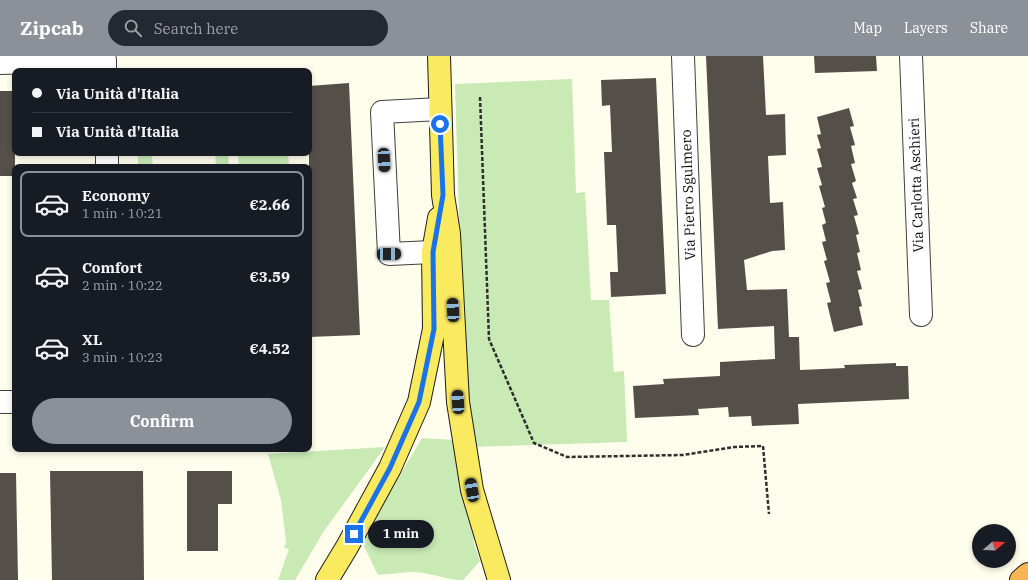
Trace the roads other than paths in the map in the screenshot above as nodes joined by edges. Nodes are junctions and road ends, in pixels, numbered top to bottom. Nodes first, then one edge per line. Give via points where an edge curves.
1 (439, 56) edge
2 (683, 56) edge
3 (911, 56) edge
4 (0, 63) edge
5 (105, 68) edge
6 (440, 109) junction
7 (443, 195) junction
8 (433, 252) junction
9 (921, 315) dead end
10 (693, 335) dead end
11 (0, 402) edge
12 (12, 402) edge
13 (1028, 574) edge
14 (327, 580) edge
15 (500, 580) edge
16 (1021, 580) edge

1 - 6 main road
2 - 10 street, Via Pietro Sgulmero
3 - 9 street, Via Carlotta Aschieri
4 - 5 street via 105,60
6 - 7 main road
6 - 8 street via 382,112 389,254
7 - 8 main road
7 - 15 main road via 449,234 458,402 472,490
8 - 14 main road via 434,329 419,402 390,468
11 - 12 street
13 - 16 highway

